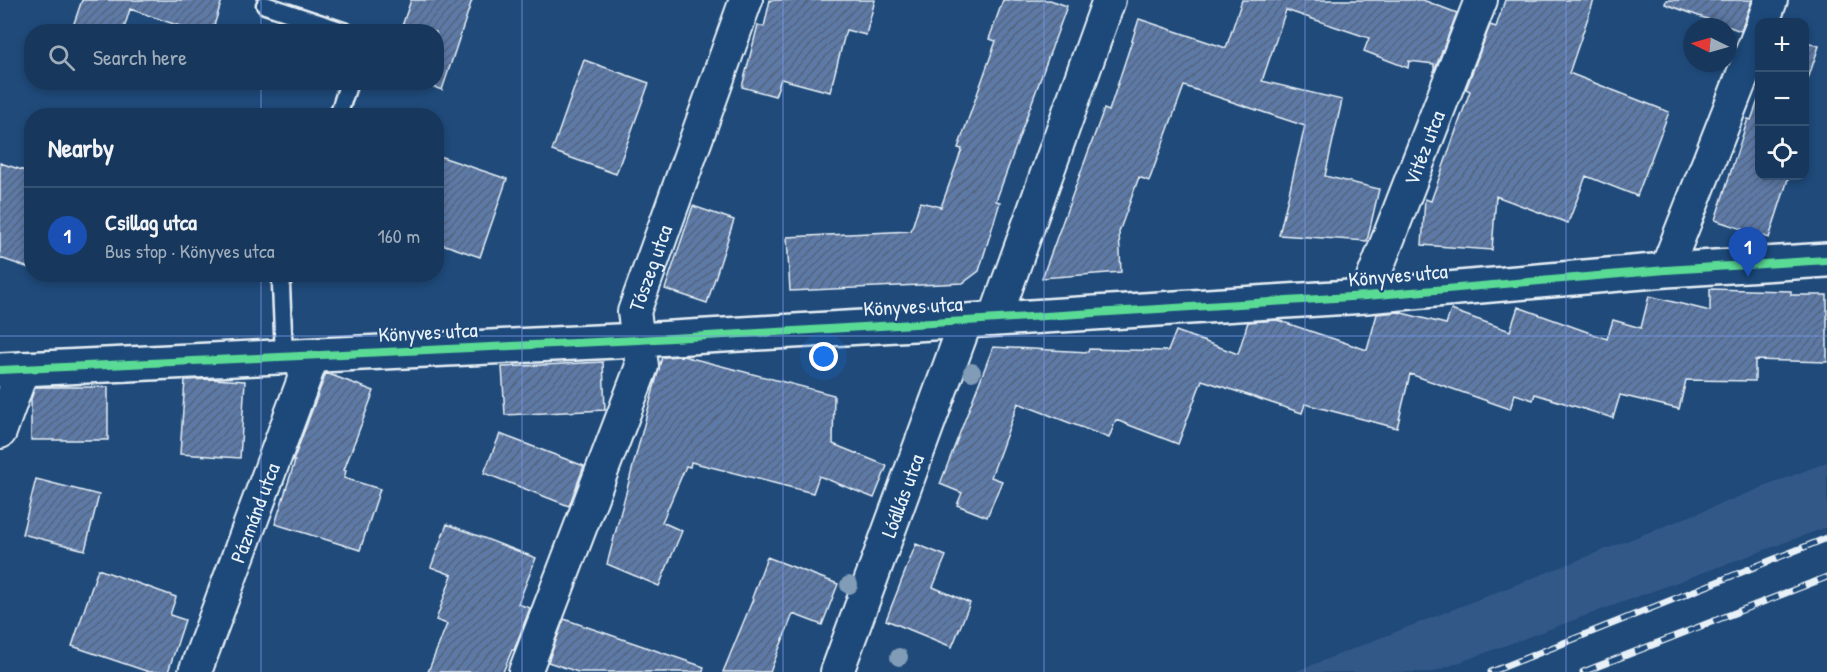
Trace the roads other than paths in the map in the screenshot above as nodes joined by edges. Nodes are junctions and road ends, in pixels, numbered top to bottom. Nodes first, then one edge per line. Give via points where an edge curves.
1 (746, 0) edge
2 (1108, 0) edge
3 (1481, 0) edge
4 (1772, 0) edge
5 (265, 5) dead end
6 (1765, 18) edge
7 (322, 24) edge
8 (1755, 44) edge
9 (346, 90) edge
10 (341, 108) edge
11 (1827, 260) edge
12 (1666, 270) junction
13 (282, 282) edge
14 (1366, 296) junction
15 (981, 320) junction
16 (638, 340) junction
17 (298, 356) junction
18 (11, 369) edge
19 (0, 432) edge
20 (195, 672) edge
21 (525, 672) edge
22 (837, 672) edge

1 - 16 street, Tószeg utca via 634,312
2 - 15 street, Lóállás utca
3 - 14 street, Vitéz utca
4 - 6 street
5 - 7 lane
8 - 12 street
9 - 10 lane
11 - 12 street, Könyves utca
12 - 14 street, Könyves utca
13 - 17 lane
14 - 15 street, Könyves utca
15 - 16 street, Könyves utca
15 - 22 street, Lóállás utca
16 - 17 street, Könyves utca
16 - 21 street, Tószeg utca via 642,366
17 - 18 street, Könyves utca
17 - 20 street, Pázmánd utca
18 - 19 street

